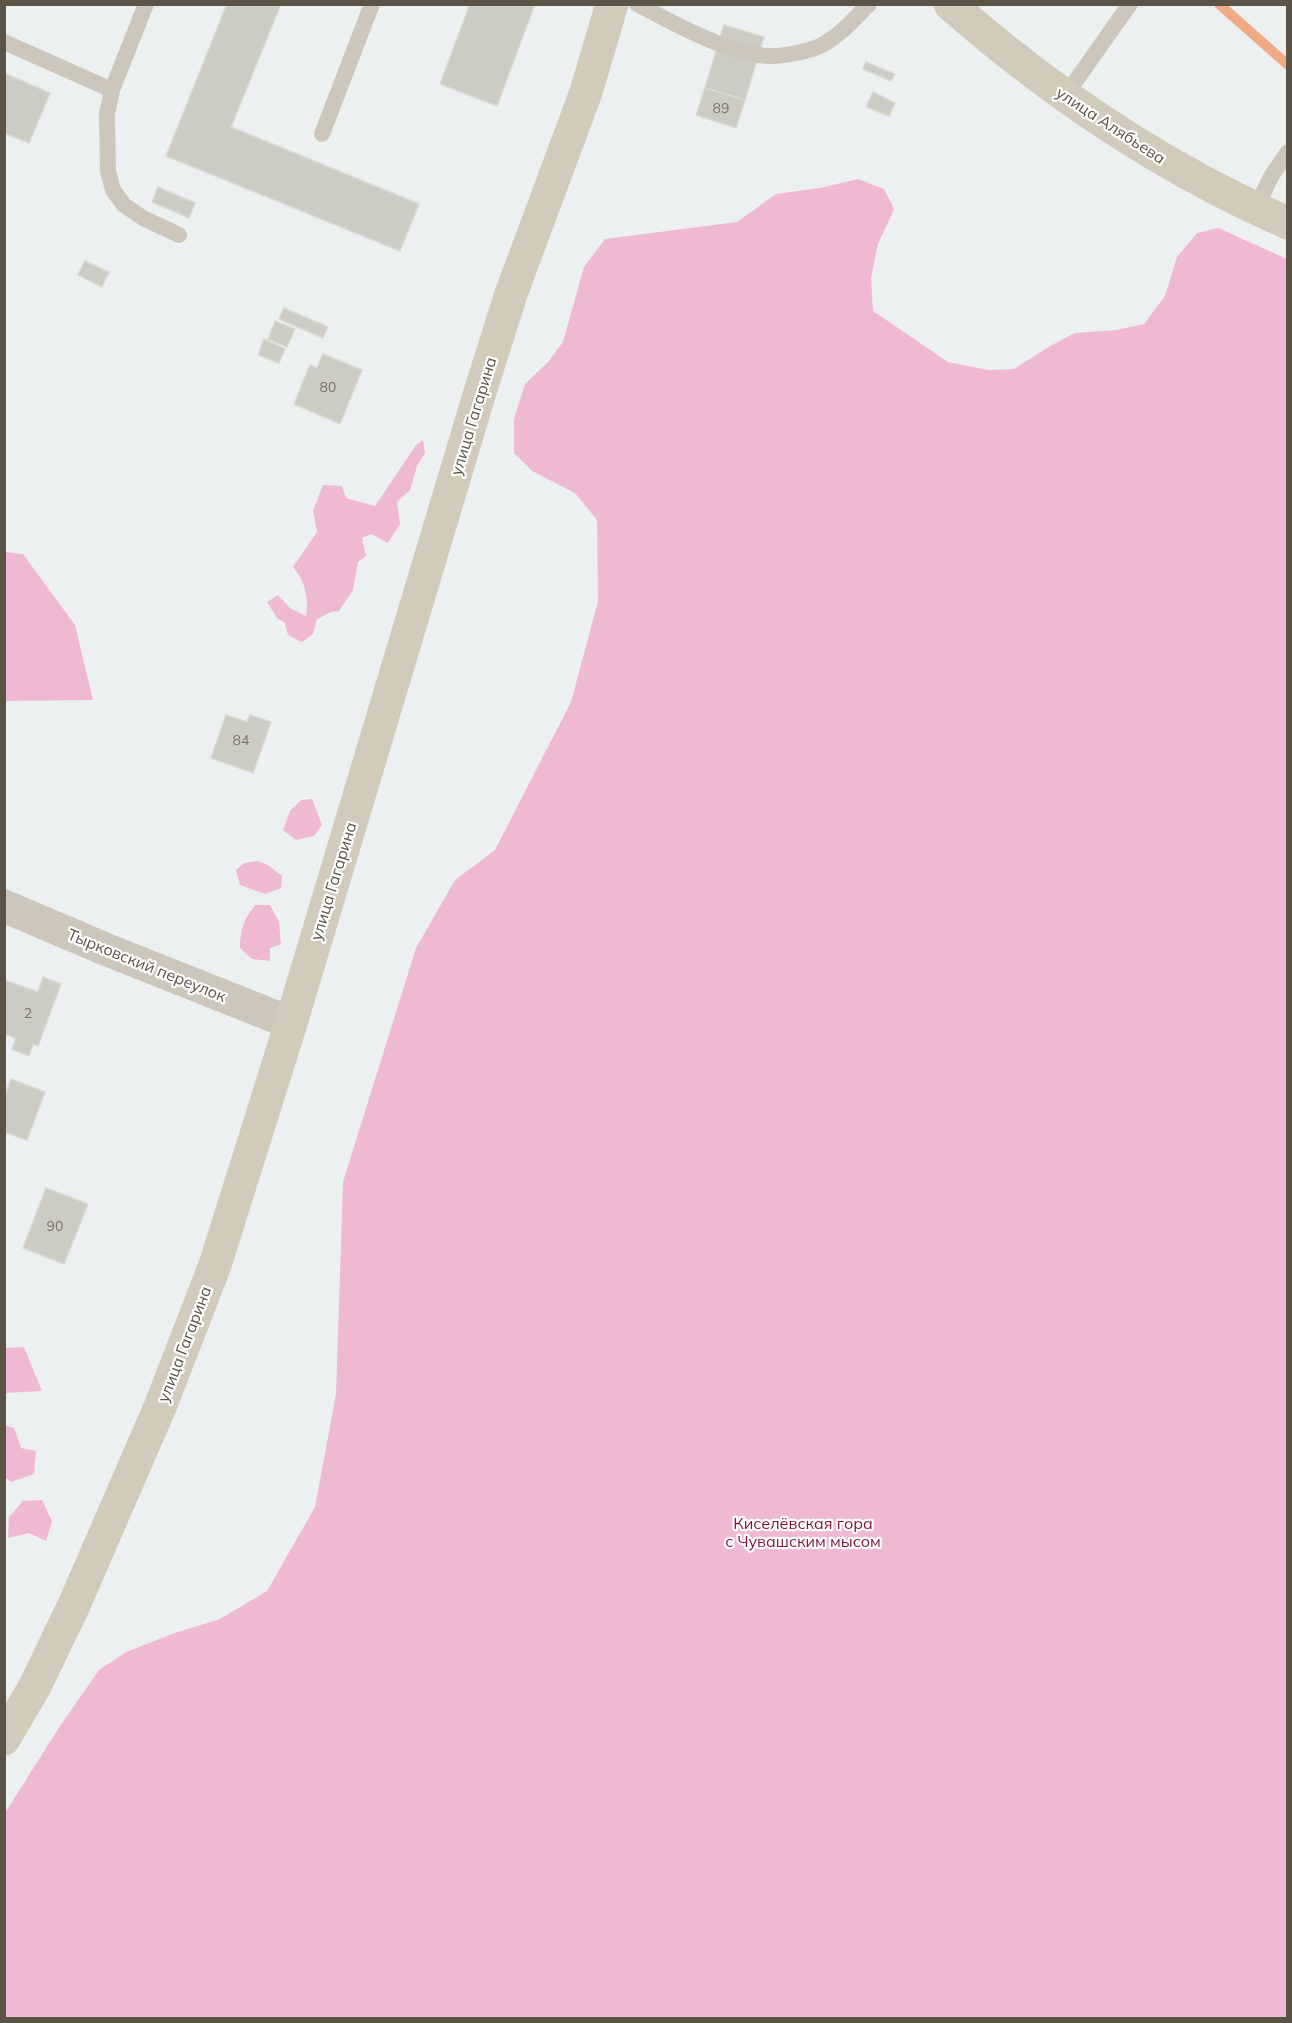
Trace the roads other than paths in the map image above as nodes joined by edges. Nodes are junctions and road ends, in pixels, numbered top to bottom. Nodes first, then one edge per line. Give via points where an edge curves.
1 (146, 4) edge
2 (372, 4) edge
3 (612, 4) edge
4 (637, 4) edge
5 (869, 4) edge
6 (950, 4) edge
7 (1130, 4) edge
8 (4, 42) edge
9 (112, 90) junction
10 (1065, 96) junction
11 (322, 134) dead end
12 (1287, 152) edge
13 (1256, 209) junction
14 (1287, 223) edge
15 (179, 235) dead end
16 (4, 906) edge
17 (291, 1023) junction
18 (4, 1739) edge

1 - 9 lane
2 - 11 lane
3 - 17 main road, улица Гагарина via 586,92 486,370
4 - 5 lane via 726,46 771,56 820,45 842,31
6 - 10 main road, улица Алябьева
7 - 10 lane
8 - 9 lane
9 - 15 lane via 107,125 108,171 113,190 124,205 143,218
10 - 13 main road, улица Алябьева via 1210,187
12 - 13 lane
13 - 14 main road, улица Алябьева
16 - 17 street, Тырковский переулок
17 - 18 main road, улица Гагарина via 215,1265 159,1407 74,1605

